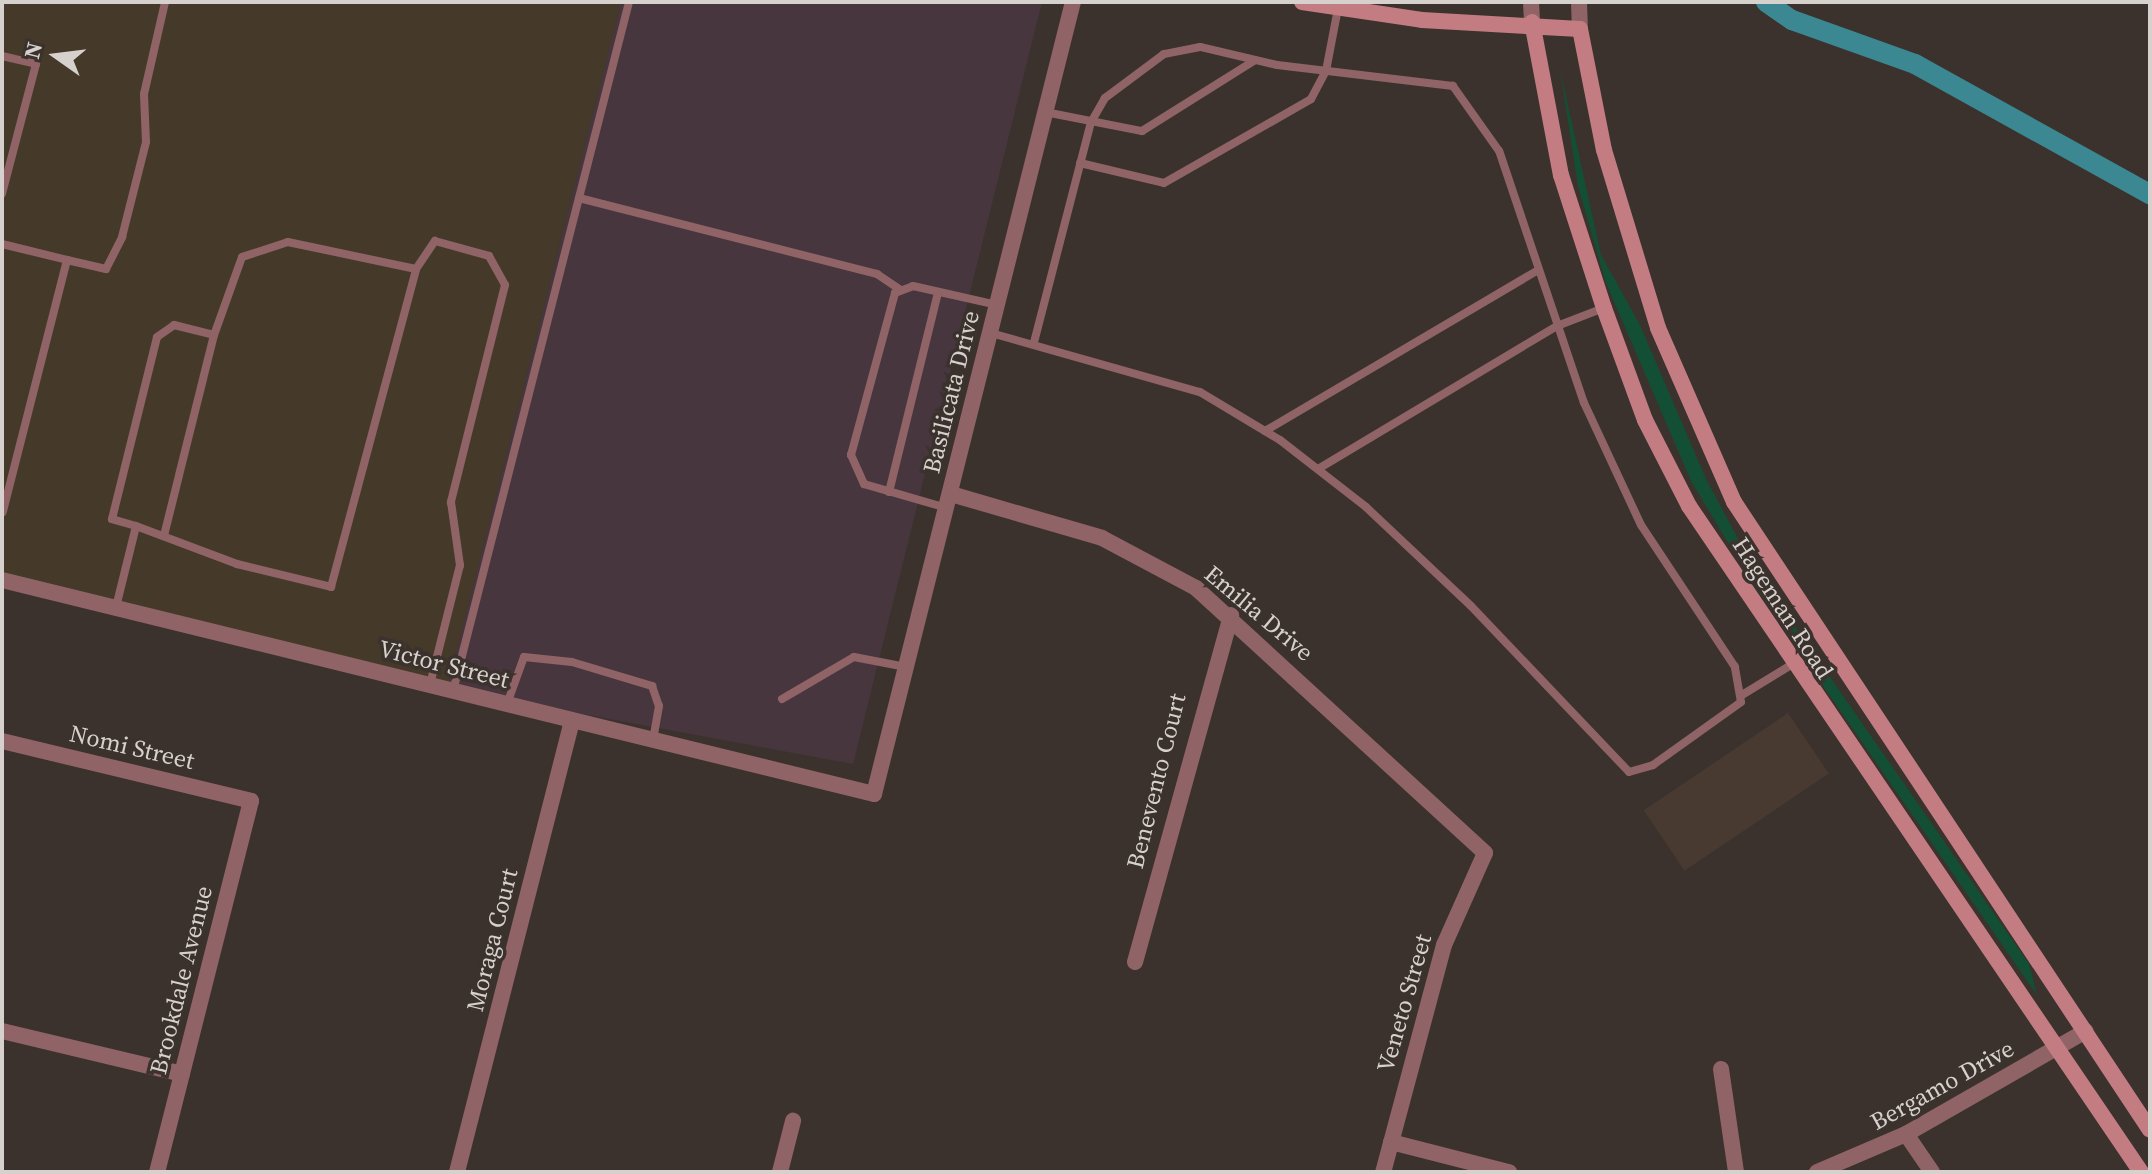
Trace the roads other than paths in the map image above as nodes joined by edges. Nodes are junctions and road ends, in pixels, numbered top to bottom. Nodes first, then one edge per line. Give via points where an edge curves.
1 (165, 2) edge
2 (629, 2) edge
3 (1073, 2) edge
4 (1302, 2) edge
5 (1531, 2) edge
6 (1579, 2) edge
7 (1338, 7) junction
8 (1532, 22) junction
9 (1580, 29) junction
10 (2, 56) edge
11 (1255, 60) junction
12 (1326, 71) junction
13 (1045, 112) junction
14 (1091, 122) junction
15 (1080, 163) junction
16 (2, 194) edge
17 (579, 198) junction
18 (2, 244) edge
19 (67, 260) junction
20 (416, 269) junction
21 (1537, 271) junction
22 (899, 289) junction
23 (938, 292) junction
24 (998, 305) junction
25 (1604, 308) junction
26 (1557, 326) junction
27 (991, 333) junction
28 (214, 335) junction
29 (1034, 343) junction
30 (1265, 431) junction
31 (1318, 469) junction
32 (889, 492) junction
33 (949, 501) junction
34 (2, 514) edge
35 (136, 526) junction
36 (164, 536) junction
37 (2, 580) edge
38 (116, 608) junction
39 (1231, 615) junction
40 (1791, 665) junction
41 (906, 667) junction
42 (430, 685) junction
43 (453, 691) junction
44 (1742, 695) junction
45 (782, 699) dead end
46 (507, 704) junction
47 (572, 720) junction
48 (653, 740) junction
49 (2, 741) edge
50 (874, 794) joint
51 (251, 801) joint
52 (1485, 853) joint
53 (1135, 962) dead end
54 (2, 1031) edge
55 (2086, 1031) junction
56 (2052, 1051) junction
57 (1721, 1069) dead end
58 (182, 1074) junction
59 (793, 1121) dead end
60 (2150, 1130) edge
61 (1906, 1134) junction
62 (1391, 1142) junction
63 (157, 1172) edge
64 (457, 1172) edge
65 (780, 1172) edge
66 (1383, 1172) edge
67 (1509, 1172) edge
68 (1736, 1172) edge
69 (1817, 1172) edge
70 (1932, 1172) edge
71 (2141, 1172) edge

1 - 19 lane via 144,94 146,142 122,237 106,269
2 - 17 lane
3 - 13 street, Basilicata Drive
4 - 7 main road
5 - 8 street, Hageman Road
6 - 9 street, Hageman Road
7 - 8 main road via 1422,20
7 - 12 lane
8 - 9 main road
8 - 25 main road, Hageman Road via 1561,175
9 - 55 main road, Hageman Road via 1604,150 1658,328 1734,502
10 - 16 lane via 36,64
11 - 12 lane
11 - 14 lane via 1147,130
11 - 14 lane via 1181,46 1105,98
12 - 15 lane via 1311,99 1164,183
12 - 21 lane via 1462,92 1499,151
13 - 14 lane
13 - 24 street, Basilicata Drive
14 - 15 lane
15 - 29 lane
17 - 22 lane via 877,274
17 - 43 lane
18 - 19 lane
19 - 34 lane
20 - 28 lane via 288,242 242,257
20 - 36 lane via 331,587 237,564
20 - 42 lane via 435,241 489,256 505,285 451,502 460,565
21 - 26 lane
21 - 30 lane
22 - 23 lane
22 - 32 lane via 851,455 860,482
23 - 24 lane
23 - 32 lane
24 - 27 street, Basilicata Drive
25 - 26 lane
25 - 40 main road, Hageman Road via 1645,420 1689,506
26 - 31 lane
26 - 44 lane via 1641,525 1735,667
27 - 29 lane
27 - 33 street, Basilicata Drive
28 - 35 lane via 174,325 157,337 112,519
28 - 36 lane
29 - 30 lane via 1200,392
30 - 31 lane
31 - 44 lane via 1471,606 1629,772 1653,765 1736,707
32 - 33 lane
33 - 39 street, Emilia Drive via 1102,538
33 - 41 street, Basilicata Drive
35 - 36 lane
35 - 38 lane
37 - 38 street, Victor Street
38 - 42 street, Victor Street
39 - 52 street, Emilia Drive
39 - 53 street, Benevento Court
40 - 44 lane
40 - 56 main road, Hageman Road
41 - 45 lane via 854,657
41 - 50 street, Basilicata Drive
42 - 43 street, Victor Street
43 - 46 street, Victor Street
46 - 47 street, Victor Street
46 - 48 lane via 515,668 528,656 601,670 652,686 659,706
47 - 48 street, Victor Street
47 - 64 street, Moraga Court
48 - 50 street, Victor Street
49 - 51 street, Nomi Street
51 - 58 street, Brookdale Avenue
52 - 62 street, Veneto Street via 1444,945
54 - 58 street
55 - 56 street, Bergamo Drive
55 - 60 main road, Hageman Road
56 - 61 street, Bergamo Drive
56 - 71 main road, Hageman Road
57 - 68 street
58 - 63 street, Brookdale Avenue
59 - 65 street
61 - 69 street, Bergamo Drive
61 - 70 street
62 - 66 street, Veneto Street
62 - 67 street

